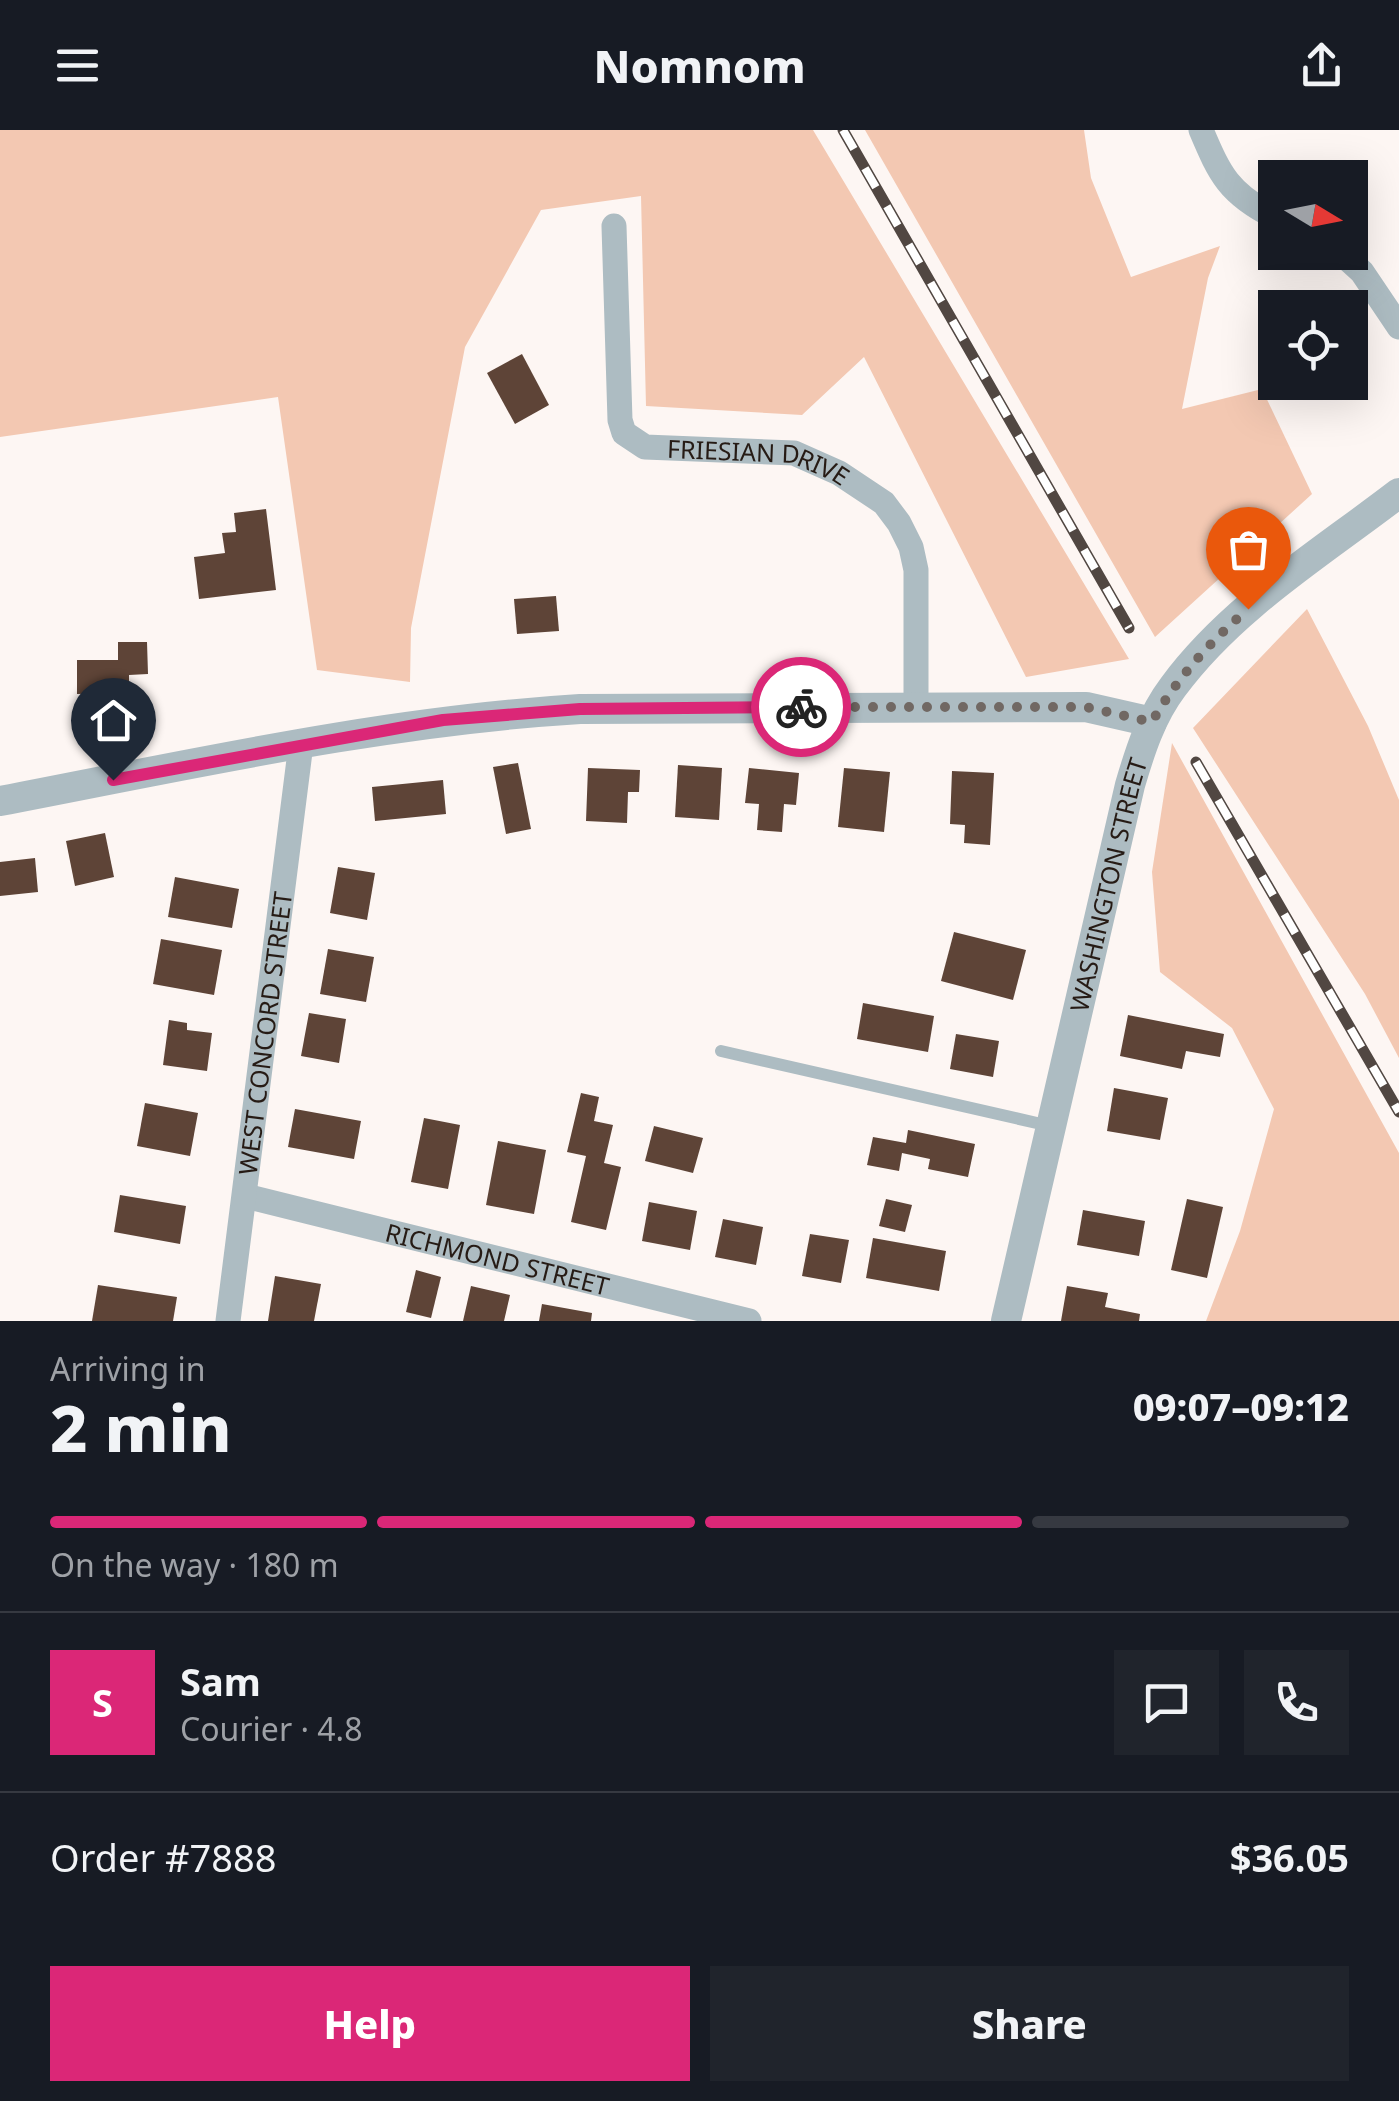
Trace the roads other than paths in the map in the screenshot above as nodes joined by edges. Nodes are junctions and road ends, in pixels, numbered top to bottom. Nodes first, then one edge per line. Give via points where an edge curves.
1 (1201, 130) edge
2 (1258, 207) edge
3 (614, 226) dead end
4 (1360, 270) edge
5 (1399, 327) edge
6 (1399, 493) edge
7 (916, 706) junction
8 (1152, 722) junction
9 (301, 744) junction
10 (0, 801) edge
11 (721, 1050) dead end
12 (1051, 1127) junction
13 (245, 1196) junction
14 (228, 1321) edge
15 (749, 1321) edge
16 (1006, 1321) edge

1 - 2 street via 1220,176
3 - 7 street, FRIESIAN DRIVE via 624,433 645,447 794,453 884,504 911,547 916,570
4 - 5 street
6 - 8 street, WASHINGTON STREET via 1227,628 1171,690
7 - 8 street via 1086,707
7 - 9 street via 580,709 443,720
8 - 12 street, WASHINGTON STREET via 1130,785
9 - 10 street
9 - 13 street, WEST CONCORD STREET
11 - 12 lane
12 - 16 street, WASHINGTON STREET
13 - 14 street, WEST CONCORD STREET
13 - 15 street, RICHMOND STREET

